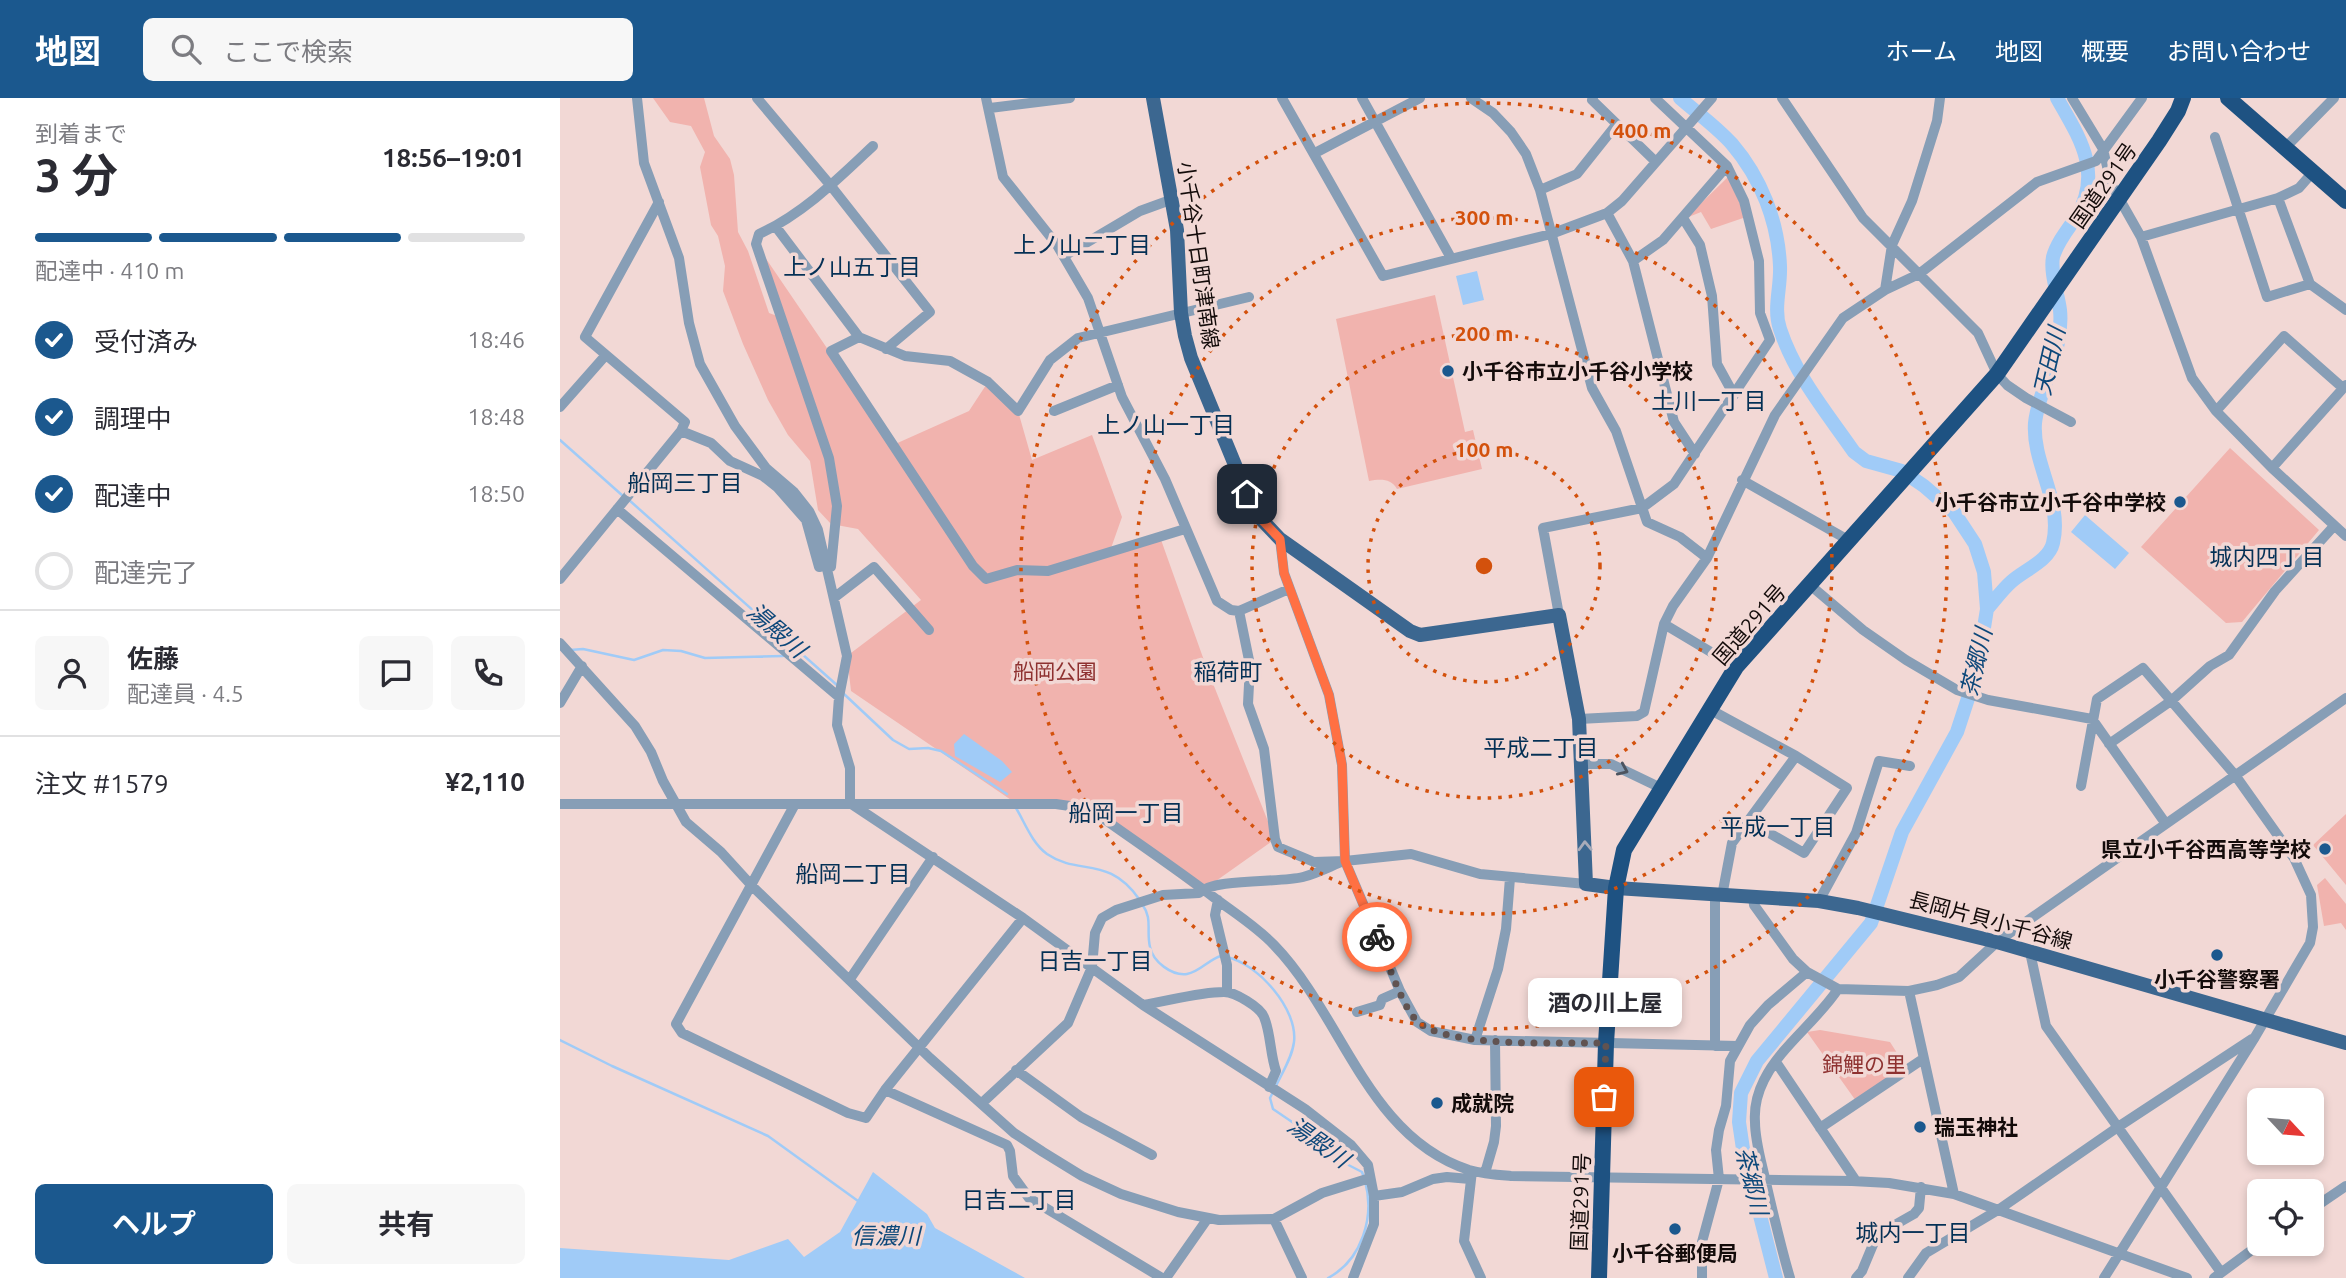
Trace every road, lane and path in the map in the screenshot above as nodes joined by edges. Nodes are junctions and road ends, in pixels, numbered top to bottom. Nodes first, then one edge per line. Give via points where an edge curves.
1 (637, 98) edge
2 (757, 98) edge
3 (1070, 98) edge
4 (1153, 98) edge
5 (1282, 98) edge
6 (1362, 98) edge
7 (1420, 98) edge
8 (1471, 98) edge
9 (1593, 98) edge
10 (1655, 98) edge
11 (1782, 98) edge
12 (1940, 98) edge
13 (2072, 98) edge
14 (2142, 98) edge
15 (2183, 98) edge
16 (2228, 98) edge
17 (2334, 98) edge
18 (1049, 99) edge
19 (988, 103) edge
20 (1708, 103) edge
21 (1375, 121) junction
22 (1616, 125) junction
23 (1687, 127) junction
24 (2215, 137) dead end
25 (873, 146) dead end
26 (2285, 148) junction
27 (2103, 149) junction
28 (1315, 153) junction
29 (1656, 162) junction
30 (1727, 166) junction
31 (2313, 172) junction
32 (831, 186) junction
33 (1540, 190) junction
34 (2119, 198) junction
35 (2278, 198) junction
36 (1173, 199) junction
37 (2346, 201) edge
38 (659, 202) junction
39 (2238, 209) junction
40 (1607, 213) junction
41 (1683, 218) junction
42 (776, 227) junction
43 (1551, 234) junction
44 (2141, 237) junction
45 (1892, 245) junction
46 (1064, 256) junction
47 (1451, 258) junction
48 (1633, 261) junction
49 (1919, 274) junction
50 (2310, 284) junction
51 (1885, 290) junction
52 (1250, 297) dead end
53 (2346, 310) edge
54 (1181, 313) junction
55 (1100, 332) junction
56 (859, 337) junction
57 (886, 349) junction
58 (605, 355) junction
59 (1997, 374) junction
60 (1118, 384) junction
61 (2344, 387) edge
62 (1734, 395) junction
63 (560, 407) edge
64 (1054, 411) dead end
65 (2216, 411) junction
66 (2071, 422) dead end
67 (681, 431) junction
68 (1695, 454) junction
69 (2272, 468) junction
70 (1742, 480) junction
71 (1642, 508) junction
72 (617, 509) junction
73 (2334, 526) junction
74 (1185, 529) junction
75 (2346, 536) edge
76 (1280, 539) junction
77 (1850, 541) junction
78 (1707, 558) junction
79 (829, 569) junction
80 (560, 579) edge
81 (1810, 585) junction
82 (1289, 589) junction
83 (835, 597) junction
84 (1239, 611) junction
85 (1559, 615) junction
86 (1664, 624) junction
87 (929, 630) dead end
88 (560, 643) edge
89 (582, 666) junction
90 (1736, 667) junction
91 (839, 695) junction
92 (2346, 698) edge
93 (2171, 701) junction
94 (560, 703) edge
95 (1709, 709) junction
96 (1579, 719) junction
97 (2092, 719) junction
98 (2109, 744) junction
99 (1796, 756) junction
100 (1583, 764) junction
101 (1910, 766) dead end
102 (2235, 775) junction
103 (2081, 786) dead end
104 (1661, 788) junction
105 (850, 803) junction
106 (560, 804) edge
107 (675, 804) junction
108 (795, 804) junction
109 (1750, 822) junction
110 (2166, 824) junction
111 (933, 857) junction
112 (1345, 861) junction
113 (1510, 878) junction
114 (1586, 884) junction
115 (752, 886) junction
116 (1616, 888) junction
117 (1203, 889) junction
118 (1718, 896) junction
119 (1753, 897) junction
120 (1218, 900) junction
121 (1819, 901) junction
122 (1023, 918) junction
123 (1997, 942) junction
124 (2030, 952) junction
125 (1092, 967) junction
126 (1807, 972) junction
127 (850, 979) junction
128 (1837, 988) junction
129 (1227, 991) junction
130 (1400, 991) junction
131 (1909, 991) junction
132 (1143, 1005) junction
133 (1357, 1012) dead end
134 (2265, 1020) junction
135 (2255, 1037) junction
136 (1475, 1040) junction
137 (1495, 1041) junction
138 (2346, 1042) edge
139 (1606, 1043) junction
140 (1715, 1046) junction
141 (1738, 1046) junction
142 (919, 1048) junction
143 (1923, 1059) junction
144 (1776, 1062) junction
145 (1016, 1070) junction
146 (1272, 1089) junction
147 (885, 1090) junction
148 (982, 1103) junction
149 (2118, 1127) junction
150 (1820, 1128) junction
151 (1014, 1133) junction
152 (1007, 1145) junction
153 (1152, 1156) dead end
154 (1485, 1173) junction
155 (1471, 1175) junction
156 (1602, 1177) junction
157 (1367, 1179) junction
158 (1719, 1179) junction
159 (1856, 1181) junction
160 (2161, 1186) junction
161 (2346, 1186) edge
162 (1922, 1188) junction
163 (1954, 1194) junction
164 (1374, 1196) junction
165 (2324, 1201) edge
166 (1998, 1210) junction
167 (1208, 1218) junction
168 (1274, 1219) junction
169 (2247, 1253) edge
170 (2118, 1254) junction
171 (2217, 1275) edge
172 (1164, 1278) edge
173 (1302, 1278) edge
174 (1353, 1278) edge
175 (1481, 1278) edge
176 (1599, 1278) edge
177 (1702, 1278) edge
178 (1790, 1278) edge
179 (1856, 1278) edge
180 (1908, 1278) edge
181 (2104, 1278) edge
182 (2187, 1278) edge

1 - 38 street via 644,163
2 - 32 street
3 - 18 street
4 - 36 main road, 小千谷十日町津南線
5 - 28 street
6 - 21 street
7 - 21 street
8 - 33 street via 1511,132 1527,155
9 - 22 street
10 - 23 street
11 - 45 street via 1856,209
12 - 45 street via 1912,201
13 - 27 street
14 - 27 street
15 - 34 highway, 国道291号 via 2160,141
16 - 26 highway
17 - 26 street
18 - 19 street
19 - 46 street via 1003,177
20 - 23 street
21 - 28 street
21 - 47 street
22 - 29 street
22 - 33 street via 1577,174
23 - 29 street
23 - 30 street
24 - 39 street
25 - 32 street
26 - 31 highway
27 - 34 street
27 - 49 street via 2096,161 2037,183
28 - 47 street via 1383,276
29 - 40 street
30 - 41 street
30 - 62 street via 1755,239 1760,313 1770,340
31 - 35 street via 2299,188
31 - 37 highway
32 - 42 street
32 - 57 street via 930,312
33 - 43 street
34 - 44 street
34 - 59 highway, 国道291号
35 - 39 street
35 - 50 street
36 - 46 street via 1140,211
36 - 54 main road, 小千谷十日町津南線
38 - 58 street via 585,337
38 - 79 street via 678,258 700,365 766,468 809,511
39 - 44 street
39 - 50 street via 2267,297
40 - 43 street
40 - 48 street
41 - 48 street via 1663,240
41 - 62 street via 1700,246 1712,296 1717,364
42 - 56 street
42 - 79 street via 759,234 756,244 829,458 837,506
43 - 47 street
43 - 71 street via 1592,388 1616,431
44 - 65 street via 2192,378
45 - 49 street
45 - 51 street
46 - 55 street via 1088,298
48 - 68 street via 1674,422
49 - 51 street
49 - 59 street via 1978,333
50 - 53 street
51 - 70 street via 1843,318 1775,415
52 - 54 street
54 - 55 street
54 - 76 main road, 小千谷十日町津南線 via 1191,358 1247,494 1260,518
55 - 57 street via 1078,338 1050,360 1018,411 988,382 950,361
55 - 60 street
56 - 57 street
56 - 74 street via 831,351 986,579 1017,570 1048,571
58 - 63 street
58 - 67 street via 685,422
59 - 66 street via 2026,398
59 - 77 highway, 国道291号
60 - 64 street
60 - 74 street
61 - 65 street via 2284,337
61 - 69 street
62 - 68 street
65 - 69 street
67 - 72 street
67 - 79 street via 711,443 730,461 777,487 806,520 819,567
68 - 71 street via 1674,484
69 - 73 street
70 - 77 street
70 - 78 street
71 - 78 street via 1647,522 1680,537
71 - 85 street via 1543,528
72 - 80 street
72 - 91 street
73 - 75 street
73 - 93 street via 2274,591 2229,655
74 - 84 street via 1217,601
76 - 82 street
76 - 85 main road, 小千谷十日町津南線 via 1420,635
77 - 81 highway, 国道291号
78 - 86 street
79 - 83 street
81 - 90 highway, 国道291号
81 - 97 street via 1863,630 1957,690
82 - 84 street
82 - 112 street via 1329,695 1342,765
83 - 87 street via 874,567
83 - 91 street via 847,656
84 - 112 street via 1250,665 1248,704 1264,749 1278,847 1314,862
85 - 96 main road
86 - 90 street
86 - 96 street via 1644,712
88 - 89 street
89 - 94 street
89 - 107 street via 635,726
90 - 95 highway, 国道291号
91 - 105 street via 837,725 850,768
92 - 102 street
93 - 97 street via 2143,668 2097,699
93 - 98 street
93 - 102 street
95 - 99 street
95 - 104 highway, 国道291号
96 - 100 main road
97 - 98 street
97 - 103 street
98 - 110 street
99 - 109 street
99 - 109 street via 1847,788 1804,853
100 -> 104 street via 1611,764
114 -> 100 main road
101 - 121 street via 1879,761 1856,832
102 - 110 street
102 - 134 street via 2294,858 2311,895 2314,915 2310,943
104 - 116 highway, 国道291号 via 1624,850
105 - 108 street
105 - 111 street
105 - 117 street via 1056,804 1090,809
106 - 107 street
107 - 108 street
107 - 115 street via 686,822
108 - 115 street
109 - 118 street via 1732,843
110 - 123 street
111 - 122 street
111 - 127 street
112 - 113 street via 1411,854
112 - 117 street via 1302,878
112 - 130 street
113 - 114 street
113 - 136 street via 1498,969
114 - 116 main road
115 - 127 street
115 - 147 street via 676,1024 682,1033 848,1113 866,1118
116 - 118 main road, 長岡片貝小千谷線
116 - 139 highway, 国道291号
117 - 120 street
117 - 125 street via 1142,901 1102,918 1094,933
118 - 119 main road, 長岡片貝小千谷線
118 - 140 street
119 - 121 main road, 長岡片貝小千谷線
119 - 126 street via 1783,946
120 - 129 street via 1215,915
120 - 155 street via 1261,932 1287,959 1384,1109 1407,1135
121 - 123 main road, 長岡片貝小千谷線
122 - 125 street
122 - 142 street
123 - 124 main road, 長岡片貝小千谷線
123 - 131 street via 1959,977
124 - 134 main road, 長岡片貝小千谷線
124 - 149 street via 2046,1026
125 - 132 street
125 - 145 street via 1068,1023
126 - 128 street
126 - 141 street via 1768,1005
127 - 142 street
128 - 131 street
128 - 144 street via 1825,1010
129 - 132 street
129 - 146 street via 1252,1005 1265,1019 1276,1070
130 - 133 street via 1382,999 1380,1005
130 - 136 street via 1411,1013 1431,1031
131 - 143 street
132 - 146 street
134 - 135 street
134 - 138 main road, 長岡片貝小千谷線
135 - 149 street
135 - 160 street
136 - 137 street
137 - 139 street
137 - 154 street via 1496,1126
139 - 140 street
139 - 156 highway, 国道291号
140 - 141 street
141 - 158 street via 1730,1061 1716,1150
142 - 147 street
142 - 148 street
143 - 150 street
143 - 163 street
144 - 150 street
144 - 178 street via 1763,1081 1755,1123
145 - 148 street
145 - 153 street via 1081,1117
146 - 157 street via 1351,1145 1368,1165
147 - 152 street
148 - 151 street
149 - 160 street
149 - 166 street
150 - 159 street
151 - 152 street
151 - 167 street via 1070,1170 1121,1194
152 - 172 street via 1013,1175 1029,1198
154 - 155 street
154 - 156 street
155 - 164 street via 1433,1179 1402,1192
155 - 175 street via 1464,1241
156 - 158 street
156 - 176 highway, 国道291号
157 - 164 street
157 - 168 street via 1322,1193
158 - 159 street
158 - 177 street via 1702,1242
159 - 162 street
160 - 170 street
160 - 171 street
161 - 165 street
162 - 163 street
162 - 179 street via 1919,1208 1877,1235
163 - 166 street
164 - 174 street via 1374,1224
166 - 170 street
166 - 180 street via 1926,1253
167 - 168 street
167 - 172 street
168 - 173 street
169 - 171 street
170 - 181 street
170 - 182 street

